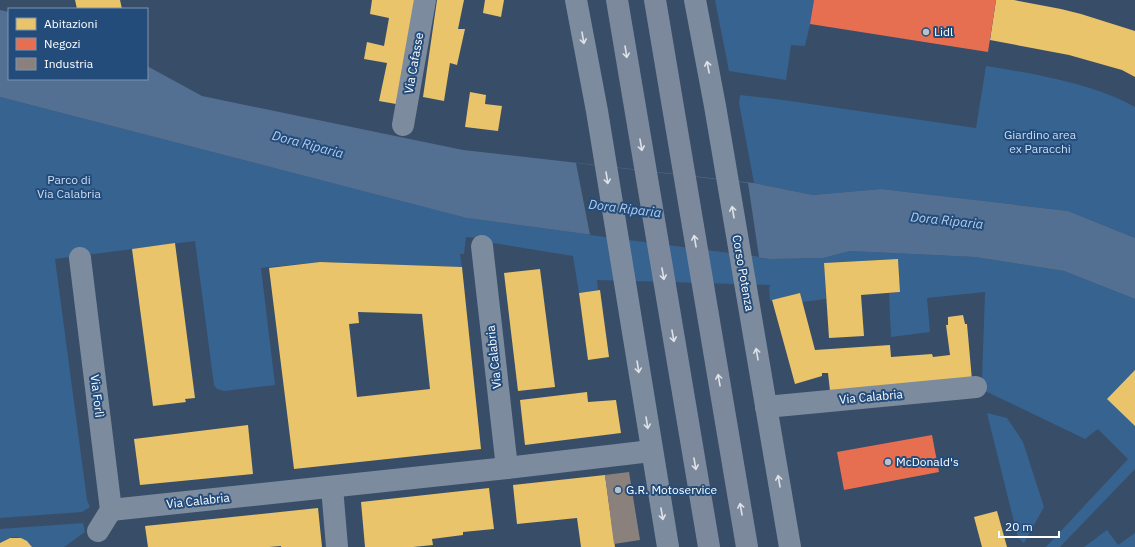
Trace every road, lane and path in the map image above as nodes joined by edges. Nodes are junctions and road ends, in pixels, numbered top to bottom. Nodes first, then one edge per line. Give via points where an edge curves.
1 (425, 0) edge
2 (576, 0) edge
3 (617, 0) edge
4 (655, 0) edge
5 (695, 0) edge
6 (403, 125) dead end
7 (482, 246) dead end
8 (80, 258) dead end
9 (976, 387) dead end
10 (766, 407) junction
11 (651, 452) junction
12 (507, 468) junction
13 (332, 487) junction
14 (111, 510) junction
15 (98, 531) dead end
16 (337, 547) edge
17 (668, 547) edge
18 (709, 547) edge
19 (747, 547) edge
20 (790, 547) edge

1 - 6 street, Via Cafasse
2 -> 11 street via 597,112
3 -> 18 main road
19 -> 4 main road
10 -> 5 street, Corso Potenza
7 - 12 street, Via Calabria
8 - 14 street, Via Forlì
9 - 10 street, Via Calabria
20 -> 10 street, Corso Potenza
11 - 12 street, Via Calabria
11 -> 17 street
12 - 13 street, Via Calabria
13 - 14 street, Via Calabria
13 - 16 street
14 - 15 street

